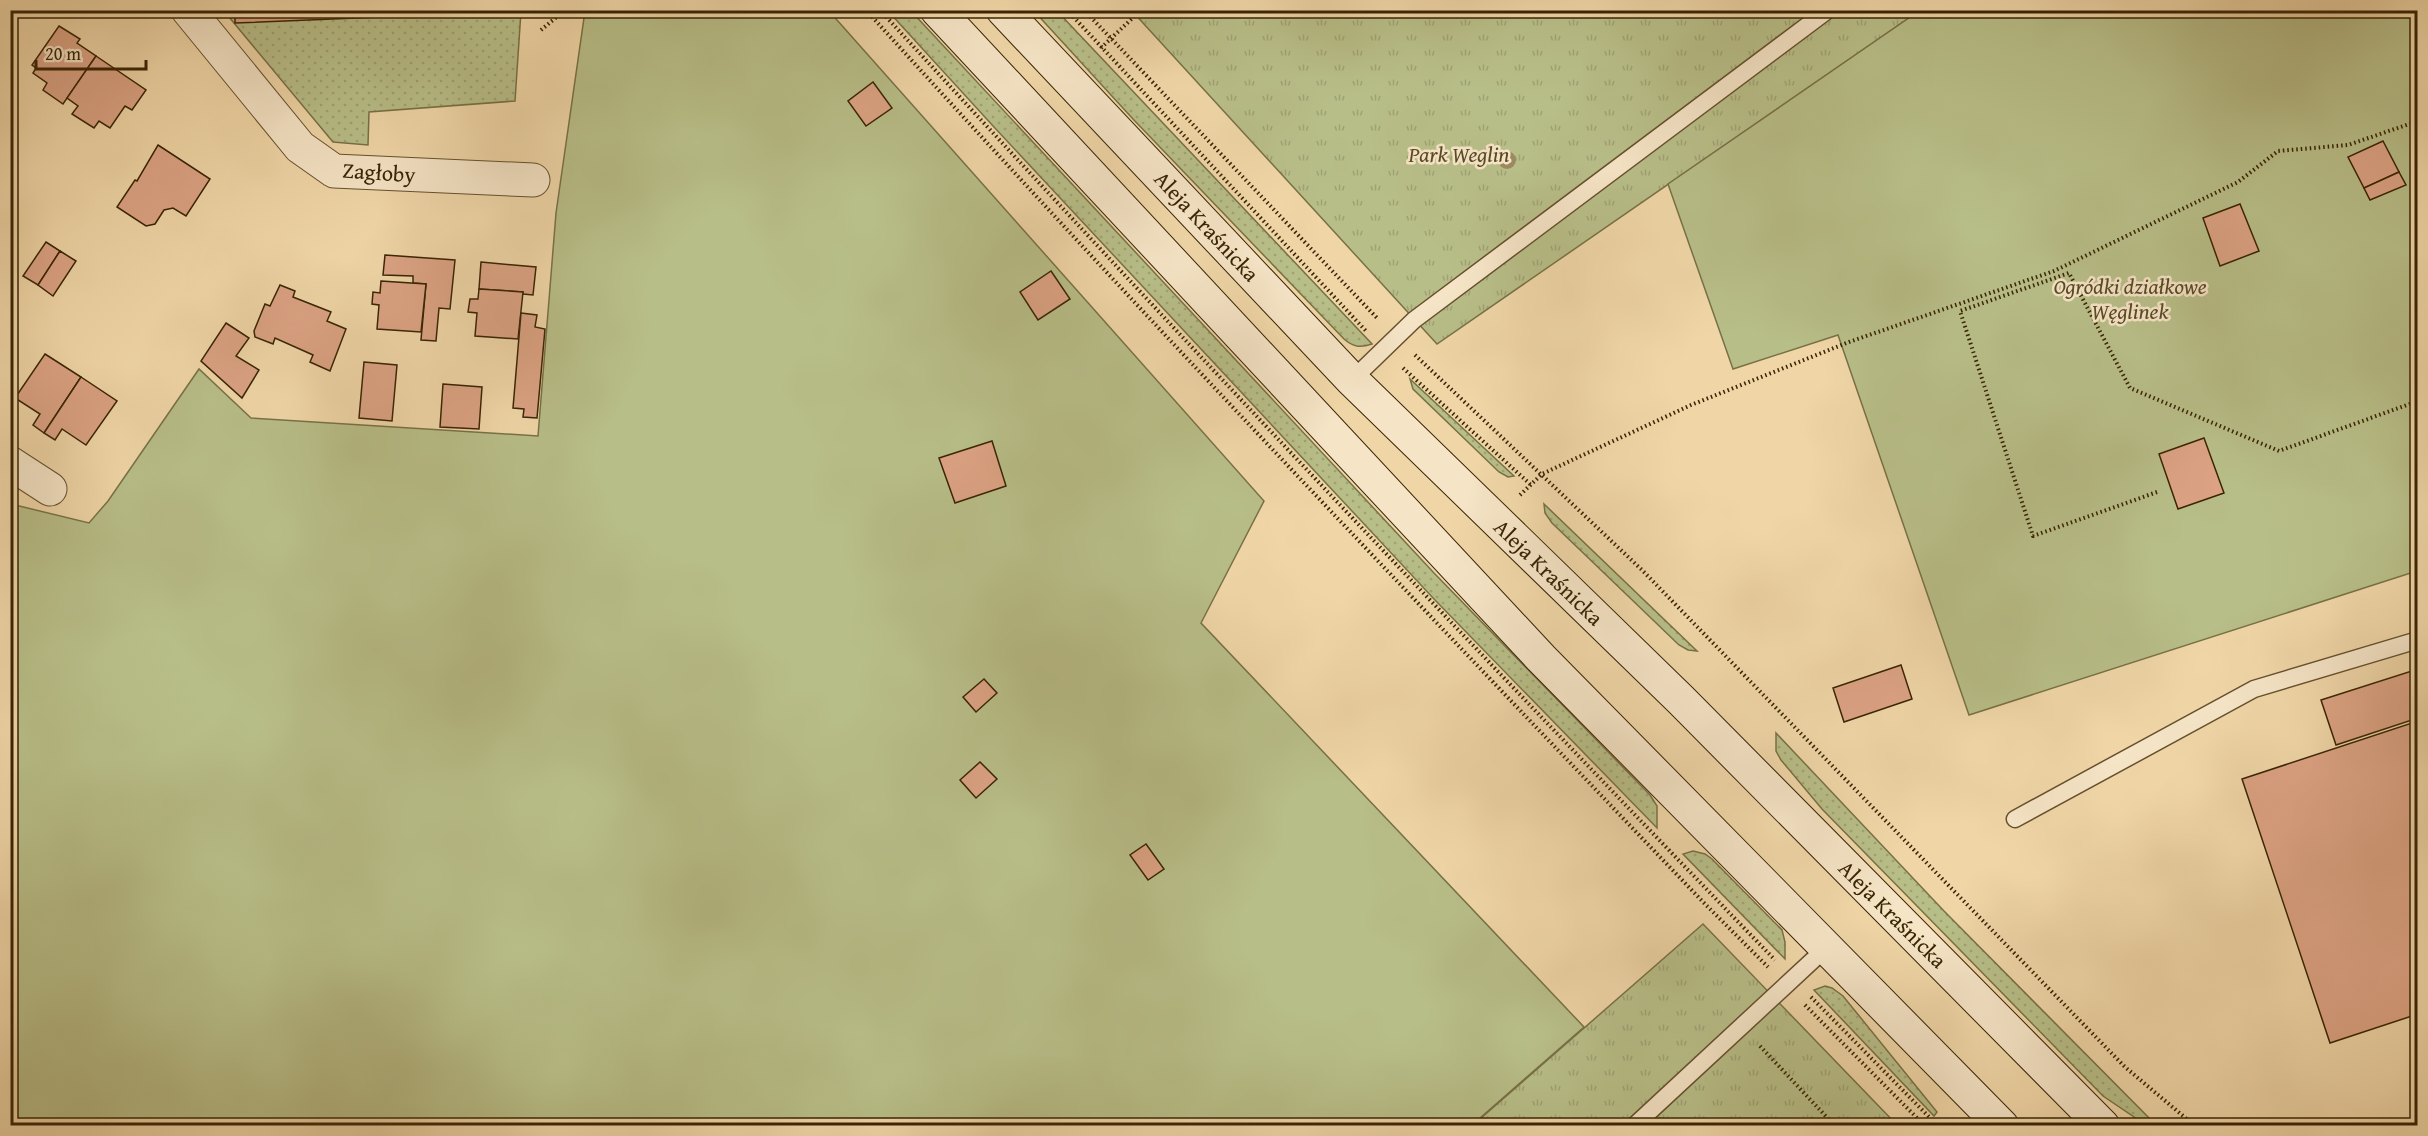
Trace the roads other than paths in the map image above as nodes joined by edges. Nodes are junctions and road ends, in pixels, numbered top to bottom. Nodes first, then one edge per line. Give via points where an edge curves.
1 (188, 10) edge
2 (937, 10) edge
3 (1003, 10) edge
4 (1828, 10) edge
5 (532, 180) dead end
6 (1352, 380) junction
7 (10, 463) edge
8 (50, 489) dead end
9 (2418, 640) edge
10 (2015, 819) dead end
11 (1826, 948) junction
12 (1634, 1125) edge
13 (2002, 1125) edge
14 (2103, 1125) edge

1 - 5 main road, Zagłoby via 300,147 334,171
2 - 11 main road via 1541,658
3 - 6 main road, Aleja Kraśnicka
4 - 6 lane via 1414,320
6 - 14 main road, Aleja Kraśnicka via 1681,700
7 - 8 main road
9 - 10 lane via 2254,689
11 - 12 lane
11 - 13 main road

